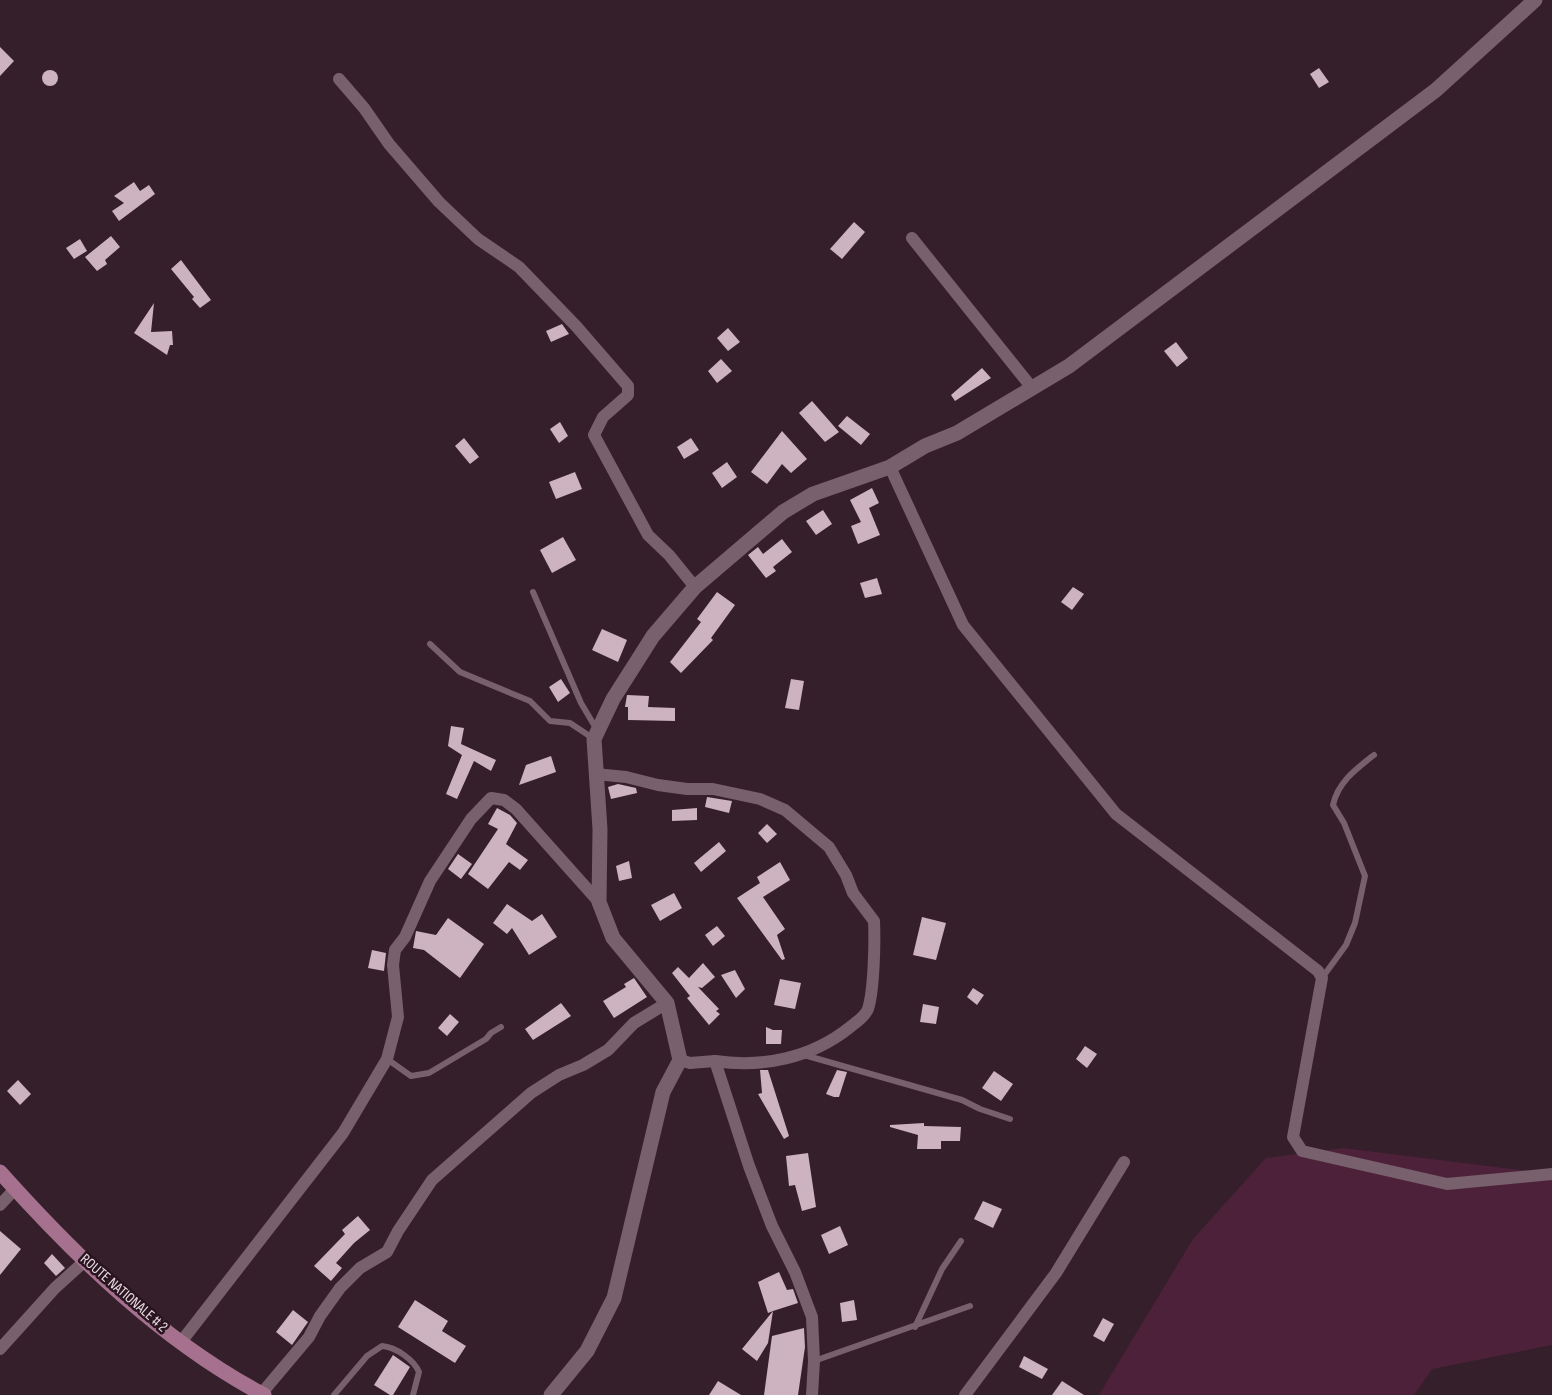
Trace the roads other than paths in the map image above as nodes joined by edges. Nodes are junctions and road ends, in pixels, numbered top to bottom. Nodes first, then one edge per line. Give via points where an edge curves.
1 (1535, 0) edge
2 (339, 79) dead end
3 (912, 238) dead end
4 (1033, 389) junction
5 (890, 467) junction
6 (695, 587) junction
7 (533, 592) dead end
8 (430, 644) dead end
9 (595, 734) junction
10 (1374, 755) dead end
11 (595, 774) junction
12 (599, 902) junction
13 (1322, 978) junction
14 (667, 1003) junction
15 (502, 1027) dead end
16 (803, 1055) junction
17 (387, 1059) junction
18 (680, 1060) junction
19 (715, 1061) junction
20 (1010, 1119) dead end
21 (1124, 1162) dead end
22 (0, 1172) edge
23 (1552, 1174) edge
24 (15, 1189) junction
25 (0, 1205) edge
26 (961, 1241) dead end
27 (86, 1260) junction
28 (970, 1306) dead end
29 (915, 1327) junction
30 (181, 1342) junction
31 (0, 1349) edge
32 (814, 1361) junction
33 (262, 1394) edge
34 (334, 1395) edge
35 (412, 1395) edge
36 (551, 1395) edge
37 (812, 1395) edge
38 (965, 1395) edge

1 - 4 street via 1436,90 1128,324
2 - 6 street via 439,202 478,239 519,267 628,386 628,395 603,418 594,435 648,535
3 - 4 street
4 - 5 street via 957,434 925,446
5 - 6 street via 813,494 783,512
5 - 13 street via 963,625 1116,814 1318,971
6 - 9 street via 653,636 629,671
7 - 9 lane
8 - 9 lane via 460,672 530,701 550,721 570,723
9 - 11 street
10 - 13 lane via 1355,769 1336,792 1333,805 1344,823 1365,876 1355,923 1346,945
11 - 12 street via 600,829
11 - 16 street via 687,789 713,788 760,799 785,810 828,847 846,875 853,894 874,921 869,1002 867,1011 858,1021 832,1042
12 - 14 street via 613,938
12 - 17 street via 516,809 504,800 491,798 471,819 430,881 396,950 393,965 398,1017
13 - 23 street via 1293,1137 1302,1151 1447,1184
14 - 18 street
14 - 33 street via 634,1023 608,1050 559,1074 531,1093 432,1180 387,1252 360,1268 340,1288 309,1337
15 - 17 lane via 429,1073 411,1076
16 - 19 street via 750,1064
16 - 20 lane via 962,1100
17 - 30 street via 343,1133
18 - 19 street via 690,1063
18 - 36 street via 663,1092 614,1298 587,1351
19 - 32 street via 749,1166 812,1317
21 - 38 street via 1056,1273
22 - 24 main road, ROUTE NATIONALE # 2
24 - 25 street
24 - 27 main road, ROUTE NATIONALE # 2 via 44,1222
26 - 29 lane via 942,1269
27 - 30 main road, ROUTE NATIONALE # 2
27 - 31 street via 55,1288
28 - 29 lane
29 - 32 lane
30 - 33 main road, ROUTE NATIONALE # 2
32 - 37 street
34 - 35 lane via 367,1356 382,1346 415,1364 419,1372

